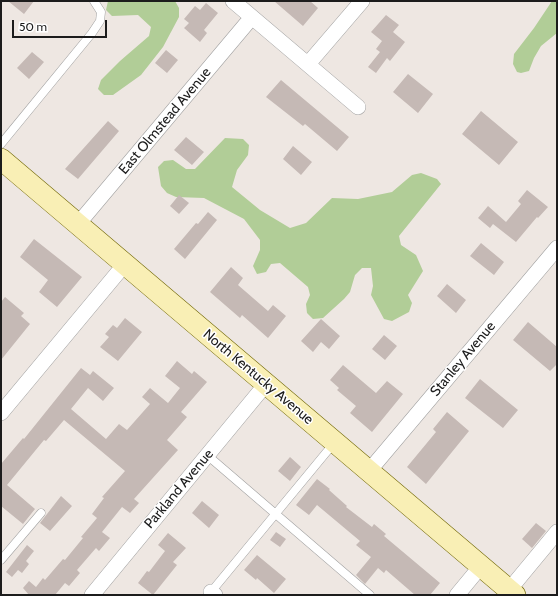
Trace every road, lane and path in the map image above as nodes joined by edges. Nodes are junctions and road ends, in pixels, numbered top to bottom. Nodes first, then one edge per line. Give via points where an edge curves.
1 (94, 1) edge
2 (233, 1) edge
3 (362, 1) edge
4 (252, 18) junction
5 (308, 64) junction
6 (358, 107) dead end
7 (1, 144) edge
8 (1, 159) edge
9 (78, 224) junction
10 (557, 248) edge
11 (125, 264) junction
12 (266, 384) junction
13 (1, 413) edge
14 (335, 442) junction
15 (207, 455) junction
16 (369, 471) junction
17 (41, 513) dead end
18 (276, 514) junction
19 (557, 532) edge
20 (1, 560) edge
21 (480, 566) junction
22 (512, 592) edge
23 (213, 594) edge
24 (92, 595) edge
25 (370, 595) edge
26 (457, 595) edge

1 - 7 lane via 100,12 100,21
2 - 4 street
3 - 5 street
4 - 5 street
4 - 9 street, East Olmstead Avenue
5 - 6 street
8 - 9 street, North Kentucky Avenue
9 - 11 street, North Kentucky Avenue
10 - 16 street, Stanley Avenue
11 - 12 street, North Kentucky Avenue
11 - 13 street
12 - 14 street, North Kentucky Avenue
12 - 15 street, Parkland Avenue
14 - 16 street, North Kentucky Avenue
14 - 18 lane
15 - 18 lane
15 - 24 street, Parkland Avenue
16 - 21 street, North Kentucky Avenue
17 - 20 lane
18 - 23 lane
18 - 25 lane
19 - 22 street
21 - 22 street, North Kentucky Avenue
21 - 26 street

